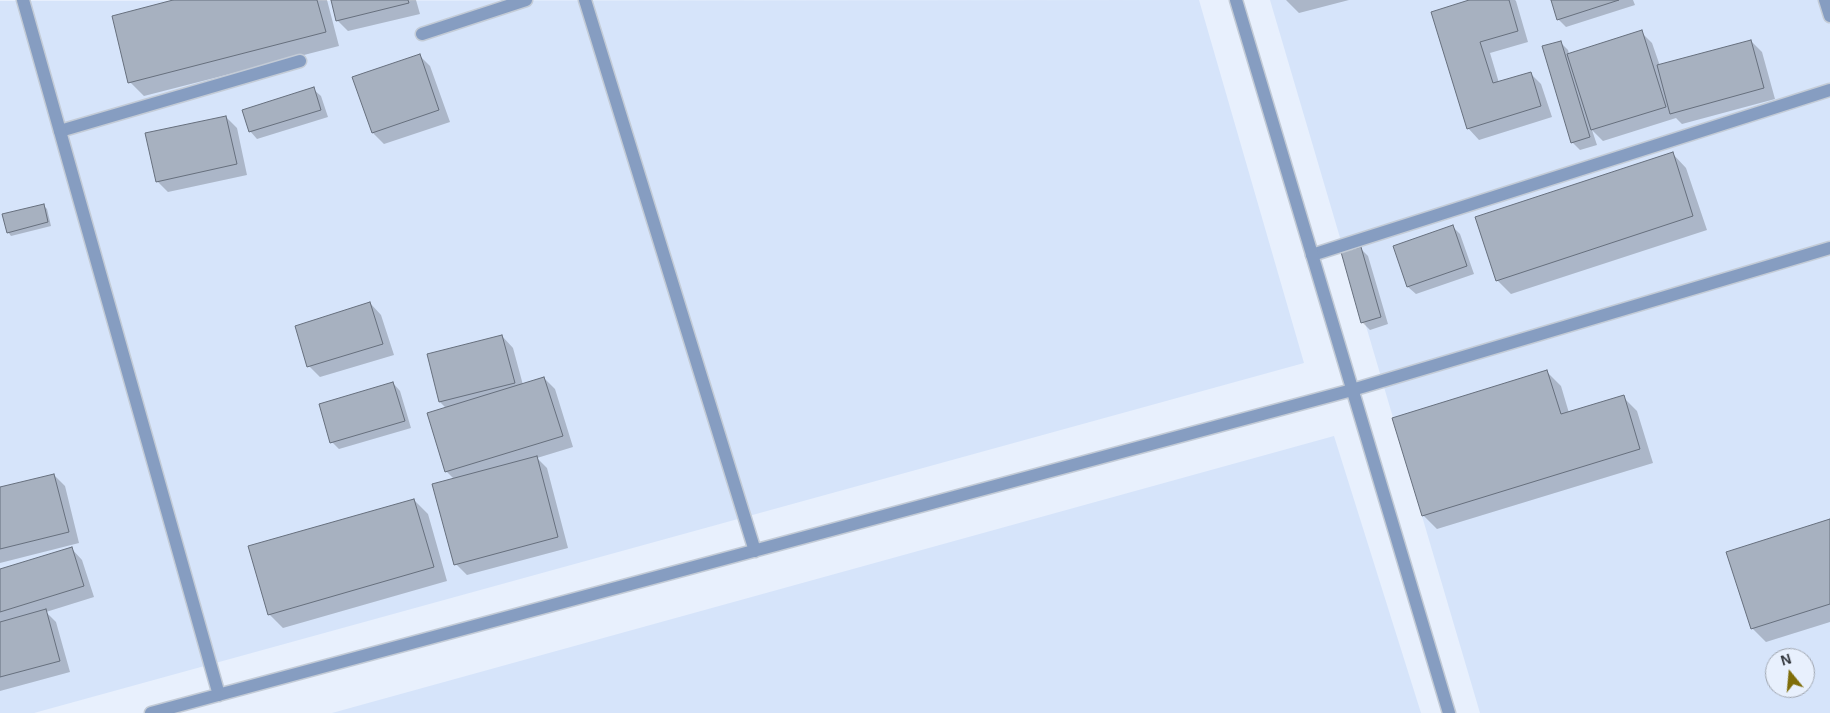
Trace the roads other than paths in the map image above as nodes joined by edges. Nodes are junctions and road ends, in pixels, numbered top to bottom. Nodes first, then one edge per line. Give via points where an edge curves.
1 (23, 0) edge
2 (526, 0) edge
3 (585, 0) edge
4 (1236, 0) edge
5 (1825, 0) edge
6 (1830, 16) edge
7 (422, 34) dead end
8 (300, 61) dead end
9 (1830, 90) edge
10 (60, 131) junction
11 (1830, 248) edge
12 (1312, 255) junction
13 (1352, 390) junction
14 (755, 550) junction
15 (219, 695) junction
16 (151, 713) edge
17 (1449, 713) edge

1 - 10 street
2 - 7 street
3 - 14 street
4 - 12 street
5 - 6 street
8 - 10 street
9 - 12 street
10 - 15 street
11 - 13 street
12 - 13 street
13 - 14 street
13 - 17 street
14 - 15 street
15 - 16 street

